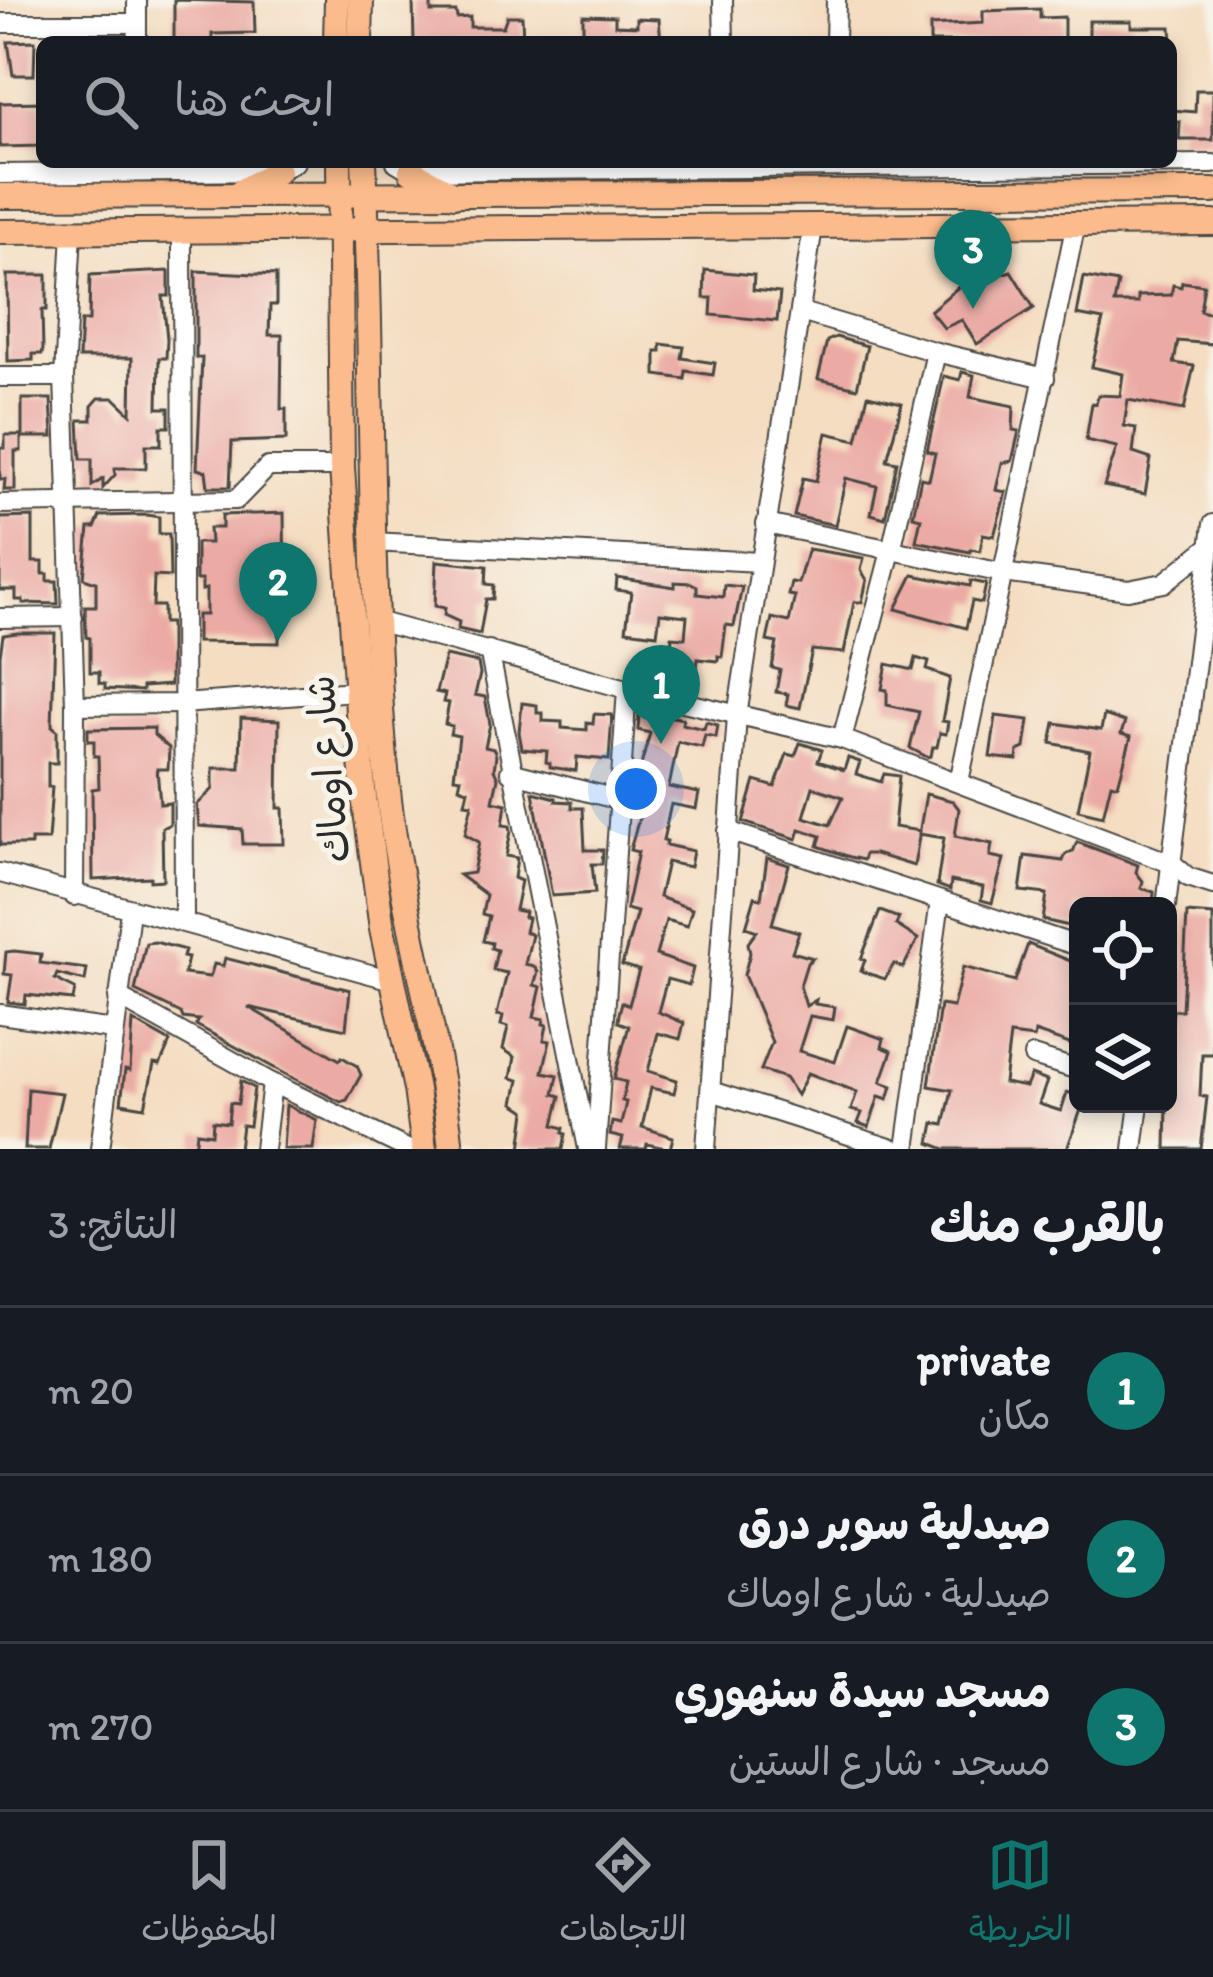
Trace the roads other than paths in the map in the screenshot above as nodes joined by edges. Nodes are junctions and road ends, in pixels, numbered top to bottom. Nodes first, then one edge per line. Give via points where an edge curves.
1 (137, 0) edge
2 (337, 0) edge
3 (361, 0) edge
4 (723, 0) edge
5 (836, 0) edge
6 (0, 23) edge
7 (137, 33) edge
8 (336, 36) edge
9 (360, 36) edge
10 (724, 36) edge
11 (835, 36) edge
12 (1177, 164) edge
13 (1213, 164) edge
14 (139, 168) edge
15 (282, 168) edge
16 (341, 168) edge
17 (362, 168) edge
18 (407, 168) edge
19 (0, 174) edge
20 (1213, 191) edge
21 (579, 194) junction
22 (0, 196) edge
23 (231, 196) junction
24 (353, 196) junction
25 (456, 196) junction
26 (1076, 223) junction
27 (1213, 224) edge
28 (582, 227) junction
29 (813, 227) junction
30 (366, 230) junction
31 (340, 231) junction
32 (0, 232) edge
33 (72, 232) junction
34 (182, 232) junction
35 (368, 283) junction
36 (340, 284) junction
37 (801, 312) junction
38 (936, 352) junction
39 (0, 377) edge
40 (64, 377) junction
41 (1045, 378) junction
42 (342, 467) junction
43 (181, 502) junction
44 (0, 504) edge
45 (67, 504) junction
46 (766, 524) junction
47 (1213, 524) edge
48 (372, 542) junction
49 (1210, 546) junction
50 (891, 550) junction
51 (760, 562) junction
52 (1003, 573) junction
53 (73, 617) junction
54 (0, 618) edge
55 (376, 621) junction
56 (488, 650) junction
57 (627, 689) junction
58 (355, 692) junction
59 (182, 704) junction
60 (75, 706) junction
61 (737, 716) junction
62 (842, 739) junction
63 (510, 772) junction
64 (958, 782) junction
65 (620, 800) junction
66 (728, 831) junction
67 (1174, 864) junction
68 (1, 881) edge
69 (1213, 885) edge
70 (74, 896) junction
71 (1168, 897) edge
72 (940, 902) junction
73 (130, 911) junction
74 (184, 921) junction
75 (1069, 943) edge
76 (392, 980) junction
77 (118, 997) junction
78 (0, 1014) edge
79 (113, 1030) junction
80 (1033, 1056) dead end
81 (1069, 1067) edge
82 (272, 1083) junction
83 (711, 1091) junction
84 (1138, 1113) edge
85 (100, 1149) edge
86 (264, 1149) edge
87 (406, 1149) edge
88 (424, 1149) edge
89 (451, 1149) edge
90 (592, 1149) edge
91 (706, 1149) edge
92 (893, 1149) edge
93 (906, 1149) edge
94 (1133, 1149) edge

1 - 7 street
2 - 8 main road
3 - 9 main road
4 - 10 street
5 - 11 street
6 - 7 street
12 - 13 street
14 - 19 street
15 - 23 main road
16 - 24 main road, شارع اوماك
17 - 24 main road, شارع اوماك
18 - 25 main road
20 - 21 main road
21 - 25 main road
21 - 28 main road
22 - 23 main road
23 - 24 main road
24 - 25 main road
24 - 30 main road, شارع اوماك
24 - 31 main road, شارع اوماك
26 - 27 main road
26 - 29 main road
26 - 41 street
28 - 29 main road
28 - 30 main road
29 - 37 street
30 - 31 main road
30 - 35 main road, شارع اوماك
31 - 34 main road
31 - 36 main road, شارع اوماك
32 - 33 main road
33 - 34 main road
33 - 40 street
34 - 43 street
35 - 36 main road
35 - 48 main road, شارع اوماك
36 - 42 main road, شارع اوماك
37 - 38 street
37 - 46 street
38 - 41 street
38 - 50 street
39 - 40 street
40 - 45 street
41 - 52 street
42 - 43 street via 268,467 236,500
42 - 58 main road, شارع اوماك
43 - 45 street
43 - 59 street
44 - 45 street
45 - 53 street
46 - 50 street
46 - 51 street
47 - 49 street
48 - 51 street
48 - 55 main road, شارع اوماك
49 - 52 street via 1164,583 1128,590
49 - 67 street
50 - 52 street
50 - 62 street
51 - 61 street
52 - 64 street
53 - 54 street
53 - 60 street
55 - 56 street
55 - 89 main road, شارع اوماك via 387,784
56 - 57 street
56 - 63 street
57 - 61 street
57 - 65 street
58 - 59 street
58 - 76 main road, شارع اوماك via 370,859
59 - 60 street
59 - 74 street
60 - 70 street
61 - 62 street
61 - 66 street
62 - 64 street
63 - 65 street
63 - 90 street
64 - 67 street
65 - 90 street
66 - 72 street
66 - 83 street
67 - 69 street
67 - 71 street
68 - 70 street
70 - 73 street
72 - 75 street
72 - 93 street
73 - 74 street
73 - 77 street
74 - 76 street
76 - 88 main road, شارع اوماك
77 - 79 street
77 - 82 street
78 - 79 street
79 - 85 street
80 - 81 street
82 - 86 street
82 - 87 street
83 - 91 street
83 - 92 street
84 - 94 street

